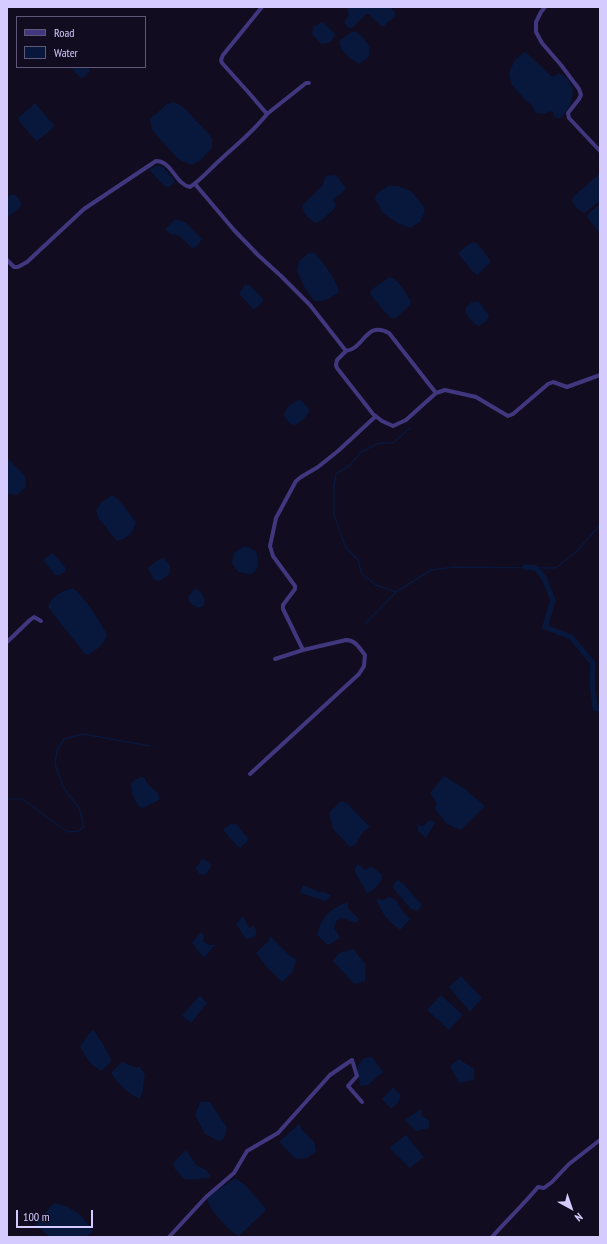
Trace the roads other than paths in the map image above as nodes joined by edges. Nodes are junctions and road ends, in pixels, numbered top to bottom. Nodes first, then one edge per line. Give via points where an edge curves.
1 (262, 7) edge
2 (545, 7) edge
3 (309, 83) dead end
4 (267, 114) junction
5 (600, 151) edge
6 (195, 184) junction
7 (7, 260) edge
8 (346, 351) junction
9 (600, 375) edge
10 (436, 393) junction
11 (376, 416) junction
12 (41, 621) dead end
13 (7, 642) edge
14 (303, 650) junction
15 (275, 659) dead end
16 (250, 774) dead end
17 (362, 1102) dead end
18 (600, 1140) edge
19 (169, 1237) edge
20 (492, 1237) edge

1 - 4 street via 221,60
2 - 5 street via 536,22 536,32 579,89 580,99 568,113 569,118
3 - 4 street
4 - 6 street
6 - 7 street via 185,186 167,165 156,161 84,209 27,262 14,267
6 - 8 street via 234,230 310,305
8 - 10 street via 352,349 372,331 383,329 389,333
8 - 11 street via 336,364
9 - 10 street via 567,387 553,382 548,384 508,416 476,397 445,390
10 - 11 street via 406,420 393,426
11 - 14 street via 338,451 296,481 276,518 270,546 273,556 295,586 283,609
12 - 13 street via 34,617 18,629
14 - 15 street
14 - 16 street via 351,640 365,655 364,666 359,674
17 - 19 street via 348,1086 357,1076 352,1060 330,1075 278,1133 246,1151 234,1174 206,1197
18 - 20 street via 569,1164 552,1182 544,1188 538,1187

